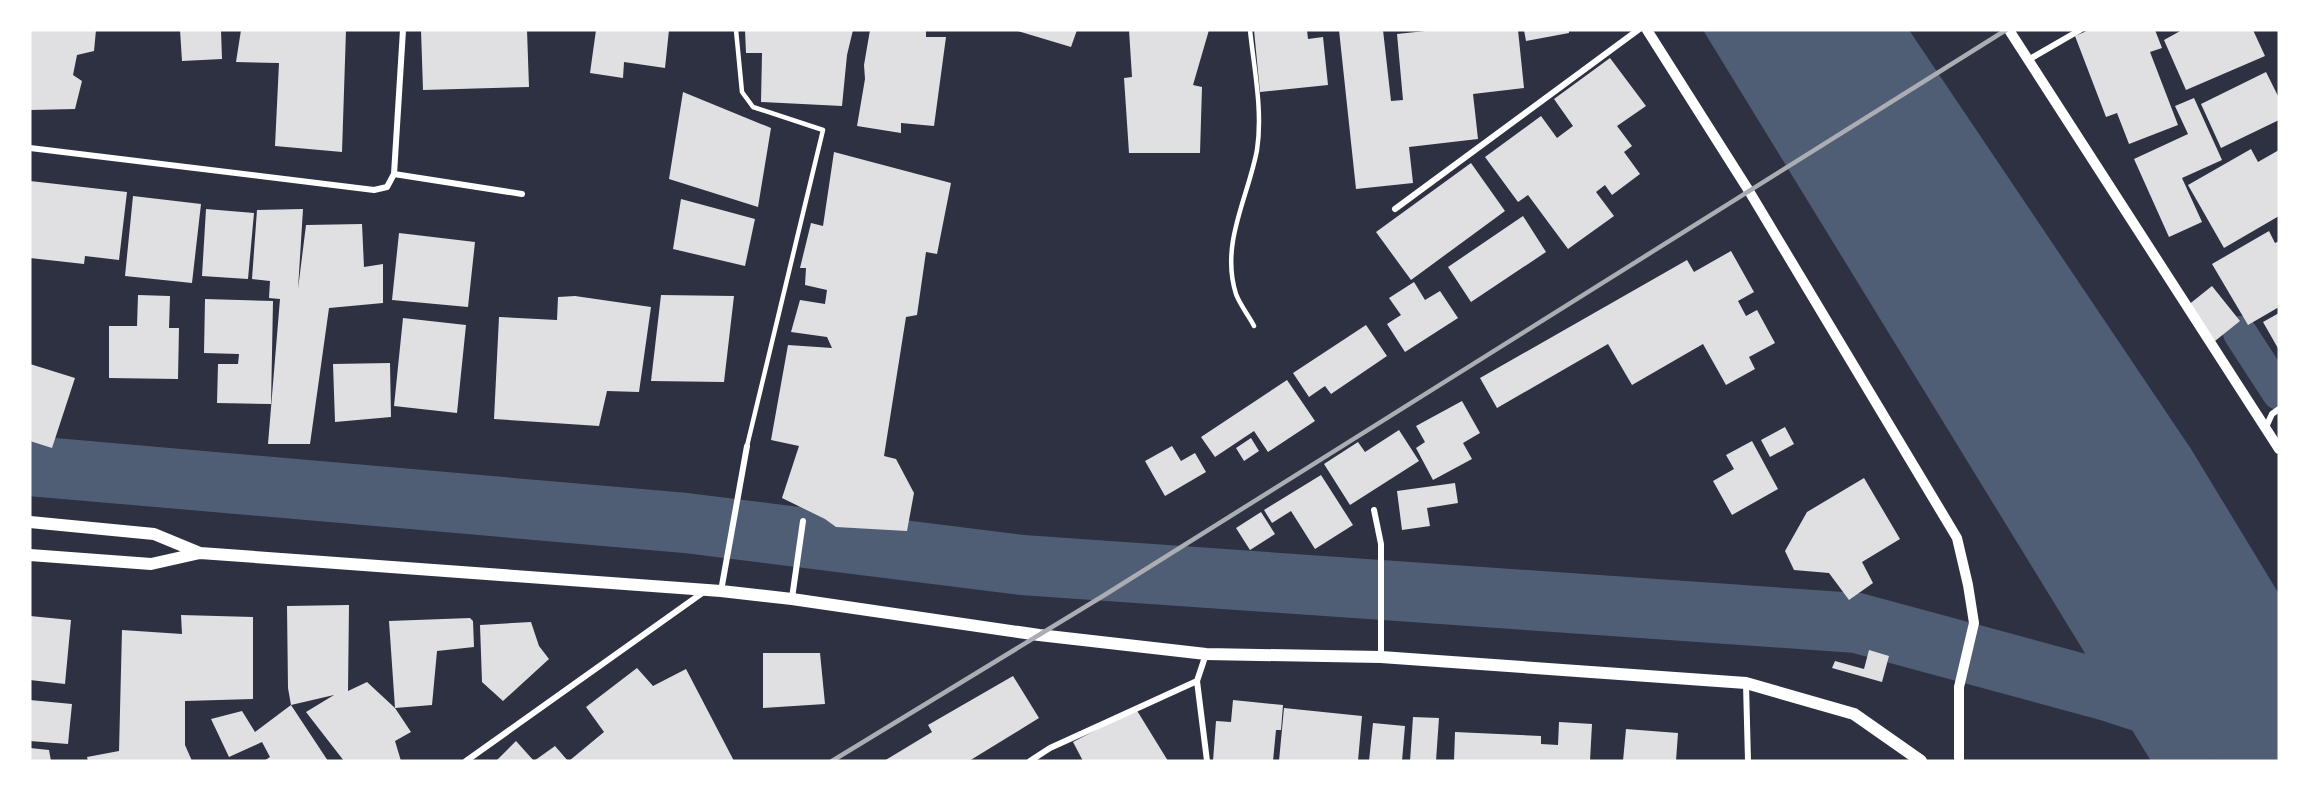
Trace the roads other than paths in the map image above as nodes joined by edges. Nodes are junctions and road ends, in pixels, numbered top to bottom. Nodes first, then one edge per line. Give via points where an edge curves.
1 (403, 30) edge
2 (736, 30) edge
3 (1250, 30) edge
4 (1638, 30) edge
5 (1647, 30) edge
6 (2009, 30) edge
7 (2080, 30) edge
8 (2027, 61) junction
9 (30, 148) edge
10 (394, 174) junction
11 (522, 194) dead end
12 (1395, 209) dead end
13 (1254, 326) dead end
14 (2279, 409) edge
15 (2266, 427) junction
16 (747, 446) joint
17 (2279, 448) edge
18 (1374, 510) dead end
19 (30, 522) edge
20 (802, 523) dead end
21 (200, 553) junction
22 (30, 555) edge
23 (706, 590) junction
24 (721, 591) junction
25 (792, 599) junction
26 (1206, 654) junction
27 (1381, 657) junction
28 (1197, 681) junction
29 (1746, 683) junction
30 (466, 761) edge
31 (1030, 761) edge
32 (1207, 761) edge
33 (1748, 761) edge
34 (1921, 761) edge
35 (1959, 761) edge

1 - 10 street
2 - 16 lane via 742,92 753,107 823,130
3 - 13 lane via 1259,120 1256,151 1237,216 1230,263 1236,296
4 - 12 street
5 - 35 street via 1749,191 1957,538 1974,623 1959,687
6 - 8 street
7 - 8 street
8 - 15 street
9 - 10 street via 374,190 387,188
10 - 11 street
14 - 15 street
15 - 17 street
16 - 24 street
18 - 27 street via 1381,544
19 - 21 main road via 154,534
20 - 25 street
21 - 22 main road via 151,564
21 - 23 main road
23 - 24 main road
23 - 30 street
24 - 25 main road
25 - 26 main road via 1039,635
26 - 27 main road
26 - 28 street
27 - 29 main road
28 - 31 street via 1050,748
28 - 32 street
29 - 33 street
29 - 34 main road via 1854,714

